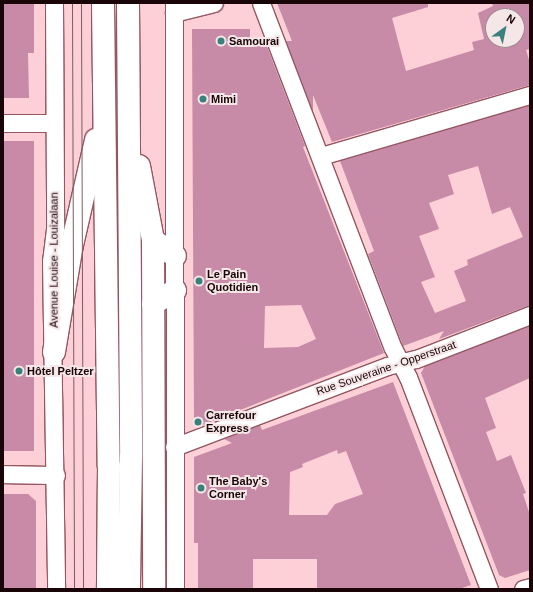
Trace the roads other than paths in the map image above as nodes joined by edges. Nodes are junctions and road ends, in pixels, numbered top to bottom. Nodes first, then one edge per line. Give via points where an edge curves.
1 (54, 3) edge
2 (103, 3) edge
3 (128, 3) edge
4 (214, 3) edge
5 (261, 3) edge
6 (174, 8) edge
7 (530, 95) edge
8 (104, 106) junction
9 (128, 108) junction
10 (3, 122) edge
11 (53, 123) junction
12 (320, 156) junction
13 (153, 240) junction
14 (175, 256) junction
15 (175, 290) junction
16 (153, 304) junction
17 (530, 315) edge
18 (54, 352) junction
19 (401, 362) junction
20 (174, 447) junction
21 (3, 474) edge
22 (56, 475) junction
23 (530, 587) edge
24 (56, 589) edge
25 (108, 589) edge
26 (129, 589) edge
27 (154, 589) edge
28 (175, 589) edge
29 (489, 589) edge
30 (523, 589) edge

1 - 11 street, Avenue Louise - Louizalaan
2 - 8 highway
3 - 9 highway
4 - 6 street
5 - 12 street
6 - 14 street
7 - 12 street
8 - 18 highway via 72,245
8 - 25 highway via 109,466
9 - 13 highway
9 - 26 highway via 131,449
10 - 11 street
11 - 18 street, Avenue Louise - Louizalaan
12 - 19 street via 393,348
13 - 14 highway
13 - 16 highway
14 - 15 street
15 - 16 highway
15 - 20 street
16 - 27 highway
17 - 19 street, Rue Souveraine - Opperstraat via 416,360
18 - 22 street, Avenue Louise - Louizalaan
19 - 20 street, Rue Souveraine - Opperstraat
19 - 29 street
20 - 28 street
21 - 22 street
22 - 24 street, Avenue Louise - Louizalaan
23 - 30 street

